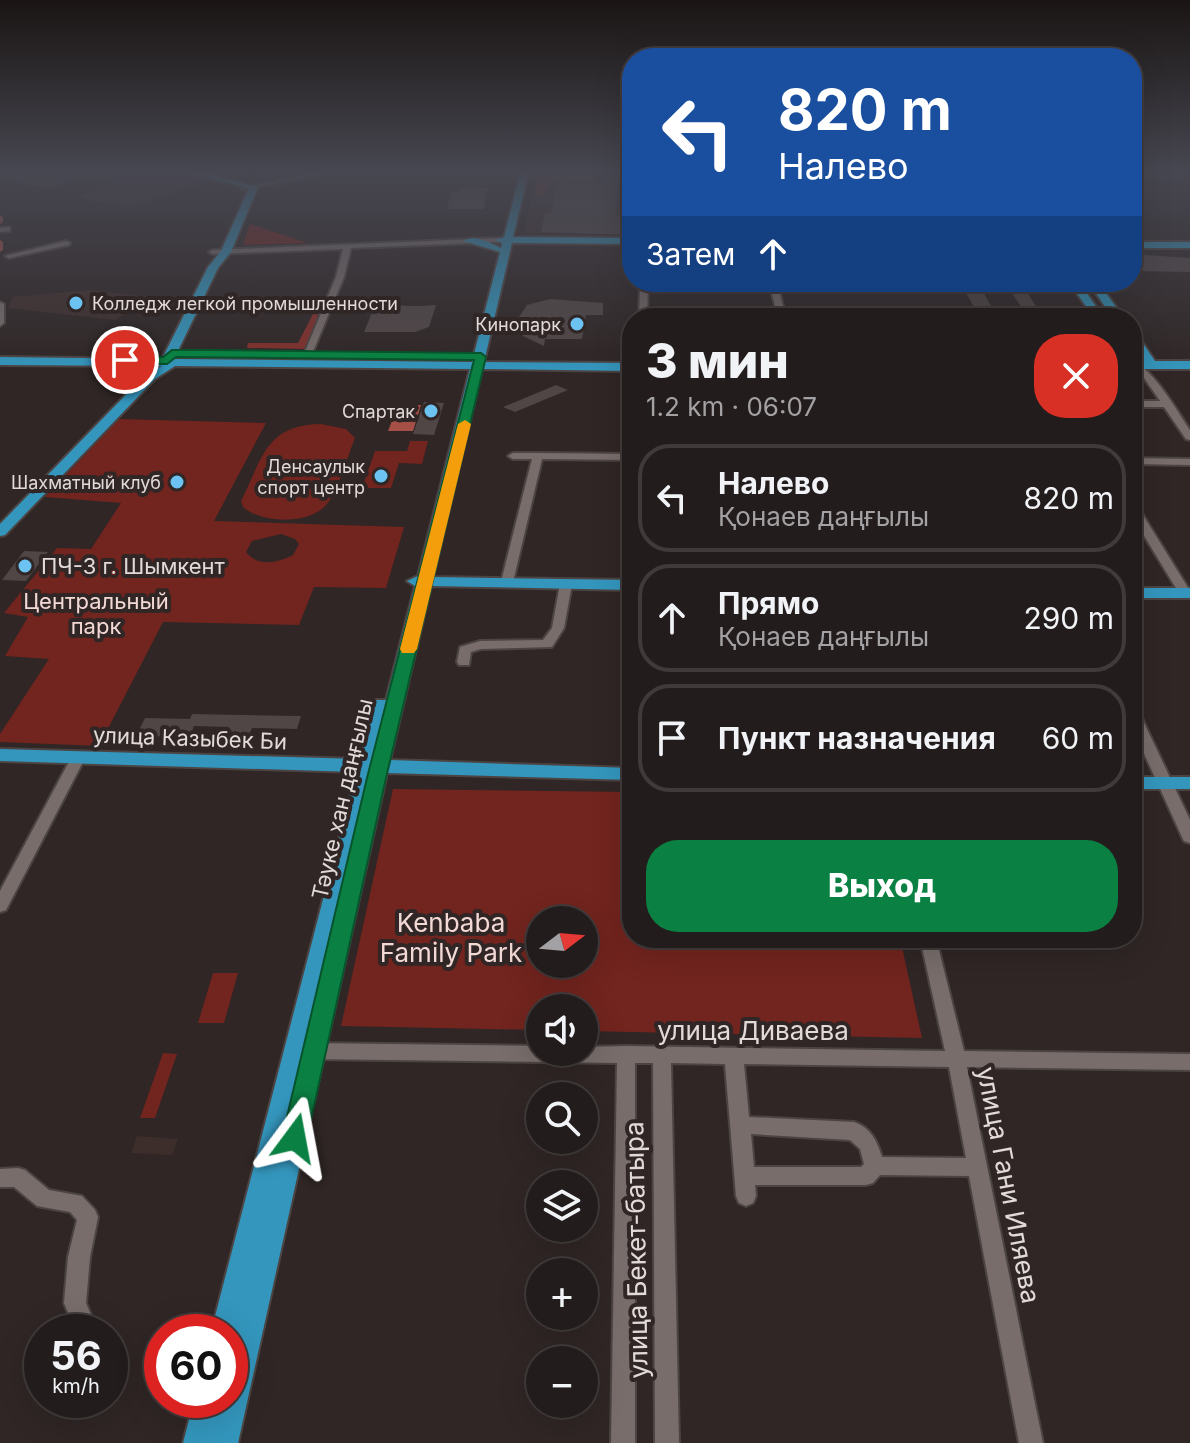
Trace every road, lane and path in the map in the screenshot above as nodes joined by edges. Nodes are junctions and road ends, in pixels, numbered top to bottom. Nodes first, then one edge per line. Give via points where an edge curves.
1 (226, 237) edge
2 (226, 237) edge
3 (503, 237) edge
4 (504, 237) edge
5 (468, 241) joint
6 (622, 241) edge
7 (66, 243) dead end
8 (502, 243) junction
9 (1142, 245) edge
10 (1190, 245) edge
11 (348, 246) junction
12 (219, 254) junction
13 (9, 256) dead end
14 (0, 304) edge
15 (0, 323) edge
16 (180, 338) junction
17 (0, 352) edge
18 (26, 354) junction
19 (308, 354) junction
20 (170, 357) junction
21 (1190, 357) edge
22 (208, 358) junction
23 (622, 358) edge
24 (0, 363) edge
25 (1142, 364) edge
26 (1142, 364) edge
27 (475, 365) junction
28 (1190, 365) edge
29 (622, 367) edge
30 (1142, 368) edge
31 (151, 376) junction
32 (1142, 404) edge
33 (1167, 404) junction
34 (1190, 437) edge
35 (622, 451) edge
36 (513, 456) dead end
37 (535, 456) junction
38 (622, 457) edge
39 (1142, 461) edge
40 (1190, 462) edge
41 (1142, 523) edge
42 (0, 532) edge
43 (420, 581) junction
44 (507, 582) junction
45 (566, 584) junction
46 (622, 585) edge
47 (1142, 593) edge
48 (1187, 593) edge
49 (464, 662) dead end
50 (1142, 734) edge
51 (0, 755) edge
52 (78, 758) junction
53 (372, 768) junction
54 (622, 774) edge
55 (1142, 783) edge
56 (1165, 783) junction
57 (1190, 783) edge
58 (1190, 837) edge
59 (0, 906) edge
60 (930, 948) edge
61 (305, 1051) junction
62 (626, 1054) junction
63 (662, 1055) junction
64 (734, 1055) junction
65 (956, 1057) junction
66 (1190, 1062) edge
67 (740, 1125) junction
68 (875, 1166) junction
69 (977, 1167) junction
70 (0, 1178) edge
71 (80, 1314) edge
72 (230, 1314) edge
73 (204, 1418) edge
74 (198, 1443) edge
75 (223, 1443) edge
76 (623, 1443) edge
77 (667, 1443) edge
78 (1031, 1443) edge

1 - 12 main road
2 - 12 main road
3 - 8 main road, Тәуке хан даңғылы
4 - 8 main road, Тәуке хан даңғылы
5 - 8 main road
5 - 11 street
6 - 8 main road
7 - 13 street
8 - 27 main road, Тәуке хан даңғылы
9 - 10 main road
11 - 12 street
11 - 19 street
12 - 16 main road
14 - 15 street
16 - 20 main road
16 - 22 main road
17 - 18 main road
18 - 20 main road
18 - 20 main road
18 - 24 main road
19 - 22 main road
19 - 27 main road
20 - 22 main road
20 - 31 main road via 169,367
21 - 25 main road
22 - 27 main road
22 - 31 main road
23 - 27 main road
26 - 28 main road
27 - 29 main road via 485,370
27 - 43 main road, Тәуке хан даңғылы
30 - 33 street
31 - 42 main road
32 - 33 street
33 - 34 street
35 - 37 street via 538,449
36 - 37 street
37 - 38 street
37 - 44 street
39 - 40 street
41 - 48 street
43 - 44 main road
43 - 53 main road, Тәуке хан даңғылы
44 - 45 main road
45 - 46 main road
45 - 49 street via 558,628 547,644 480,645 465,650
47 - 48 main road
50 - 56 street
51 - 52 main road, улица Казыбек Би
52 - 53 main road, улица Казыбек Би
52 - 59 street
53 - 54 main road, улица Казыбек Би
53 - 61 main road, Тәуке хан даңғылы
55 - 56 main road
56 - 57 main road
56 - 58 street
60 - 65 street, улица Гани Иляева
61 - 62 street, улица Диваева
61 - 72 main road, Тәуке хан даңғылы
61 - 75 main road, Тәуке хан даңғылы
62 - 63 street, улица Диваева
62 - 76 street, улица Бекет-батыра
63 - 64 street, улица Диваева
63 - 77 street, улица Бекет-батыра
64 - 65 street, улица Диваева
64 - 67 street
65 - 66 street, улица Диваева
65 - 69 street, улица Гани Иляева
67 - 68 street via 854,1131 868,1144
67 - 68 street via 745,1186 866,1176
68 - 69 street
69 - 78 street, улица Гани Иляева
70 - 71 street via 18,1177 44,1199 75,1203 88,1217 79,1257 75,1303
73 - 74 main road

